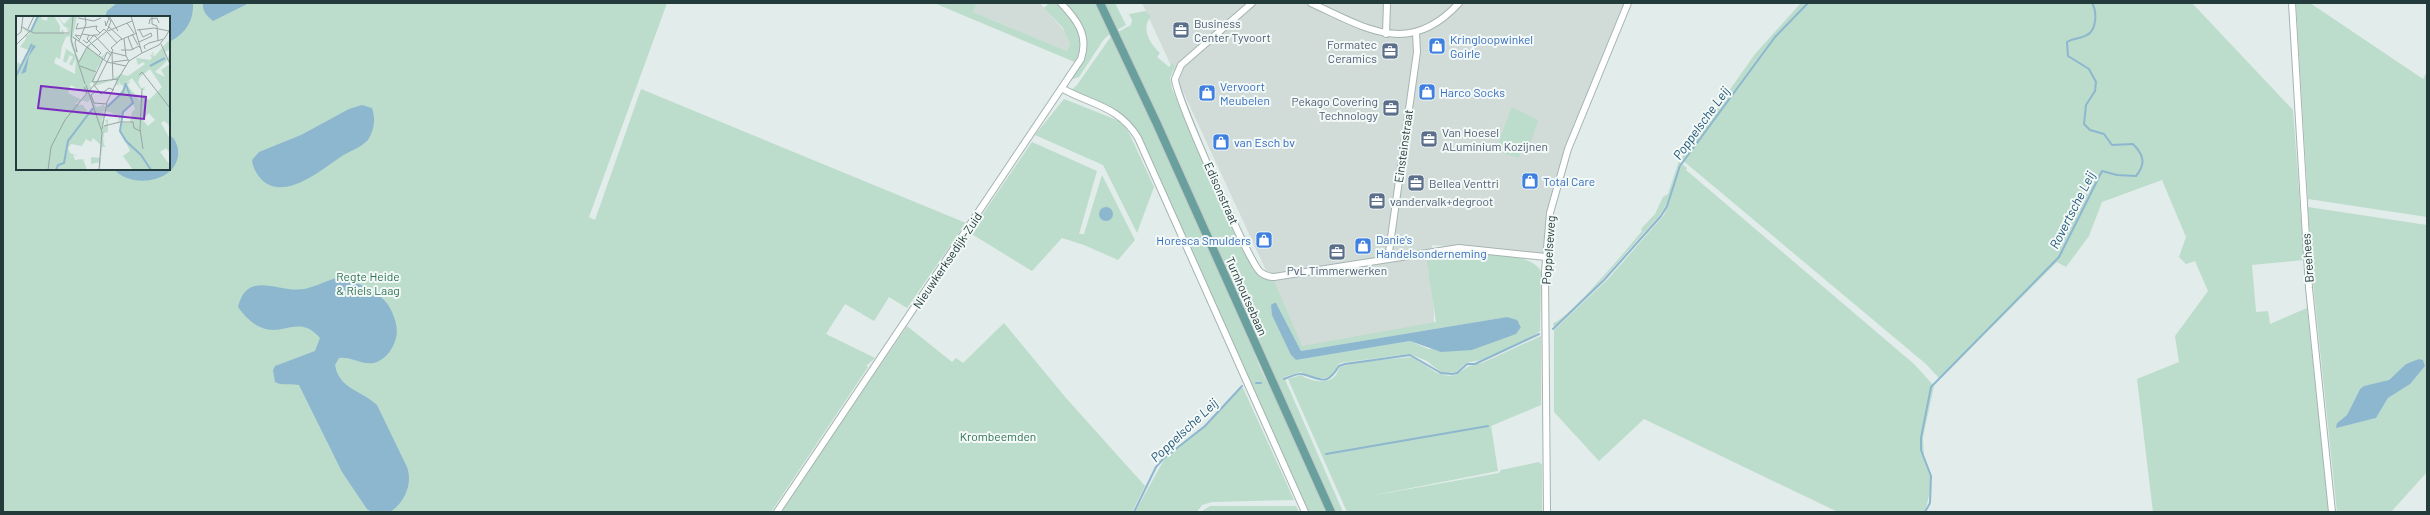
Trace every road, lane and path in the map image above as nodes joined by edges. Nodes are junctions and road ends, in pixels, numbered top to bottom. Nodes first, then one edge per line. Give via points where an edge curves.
1 (1061, 3) edge
2 (1100, 3) edge
3 (1252, 3) edge
4 (1310, 3) edge
5 (1387, 3) edge
6 (1459, 3) edge
7 (1628, 3) edge
8 (2292, 3) edge
9 (1416, 33) junction
10 (1386, 34) junction
11 (1063, 89) junction
12 (1546, 257) junction
13 (1388, 259) junction
14 (777, 512) edge
15 (1305, 512) edge
16 (1331, 512) edge
17 (1547, 512) edge
18 (2332, 512) edge

1 - 11 street, Nieuwkerksedijk-Zuid via 1080,25 1084,47 1081,59
2 - 16 main road, Turnhoutsebaan
3 - 13 street, Edisonstraat via 1181,65 1175,79 1185,110 1254,264 1263,274 1274,277
4 - 10 street via 1369,30
5 - 10 street
6 - 9 street via 1439,22
7 - 12 street, Poppelseweg via 1562,164 1550,213
8 - 18 street, Breehees via 2309,288
9 - 10 street
9 - 13 street, Einsteinstraat via 1417,52
11 - 14 street, Nieuwkerksedijk-Zuid
11 - 15 street via 1111,110 1127,122 1138,138
12 - 13 street, Edisonstraat via 1459,248
12 - 17 street, Poppelseweg

